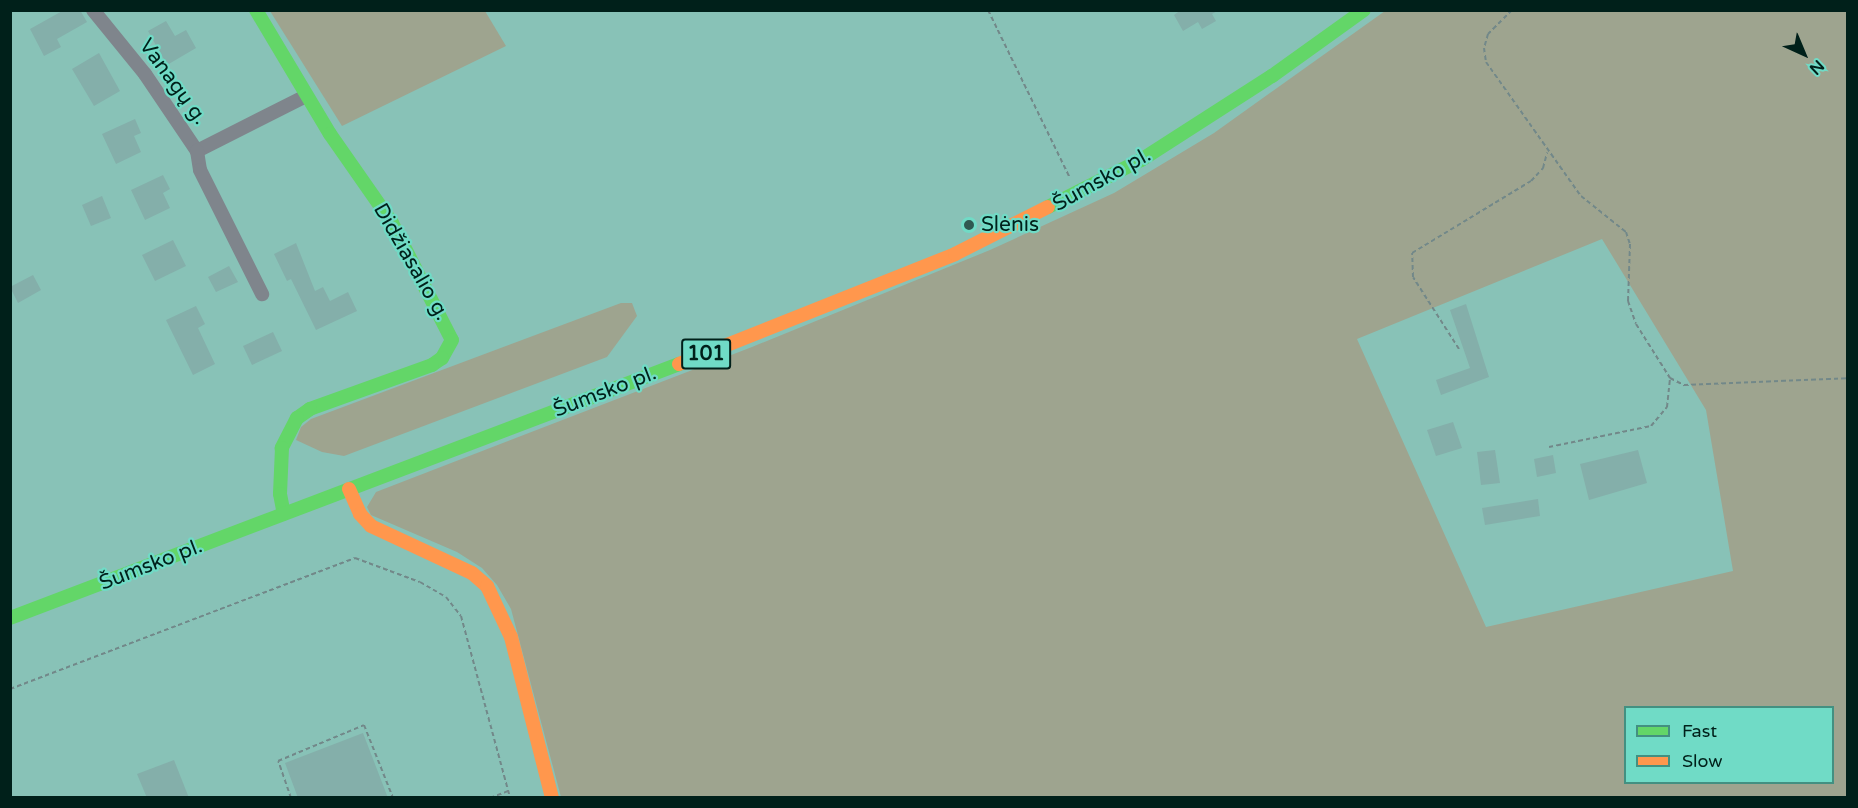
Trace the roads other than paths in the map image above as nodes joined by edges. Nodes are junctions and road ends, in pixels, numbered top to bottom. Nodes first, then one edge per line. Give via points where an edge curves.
1 (93, 10) edge
2 (256, 10) edge
3 (1364, 10) edge
4 (306, 96) junction
5 (197, 150) junction
6 (262, 294) dead end
7 (350, 489) junction
8 (284, 514) junction
9 (10, 618) edge
10 (552, 798) edge

1 - 5 street, Vanagų g. via 145,74
2 - 4 main road, Didžiasalio g.
3 - 7 main road, Šumsko pl. / 101 via 1208,119 1078,194 955,254 839,303
4 - 5 street, Vanagų g.
4 - 8 main road, Didžiasalio g. via 392,223 452,340 442,358 432,365 310,409 297,418 284,437 282,448 280,494
5 - 6 street, Vanagų g. via 200,170
7 - 8 main road, Šumsko pl. / 101
7 - 10 main road via 360,514 371,526 472,573 487,586 511,637
8 - 9 main road, Šumsko pl. / 101

